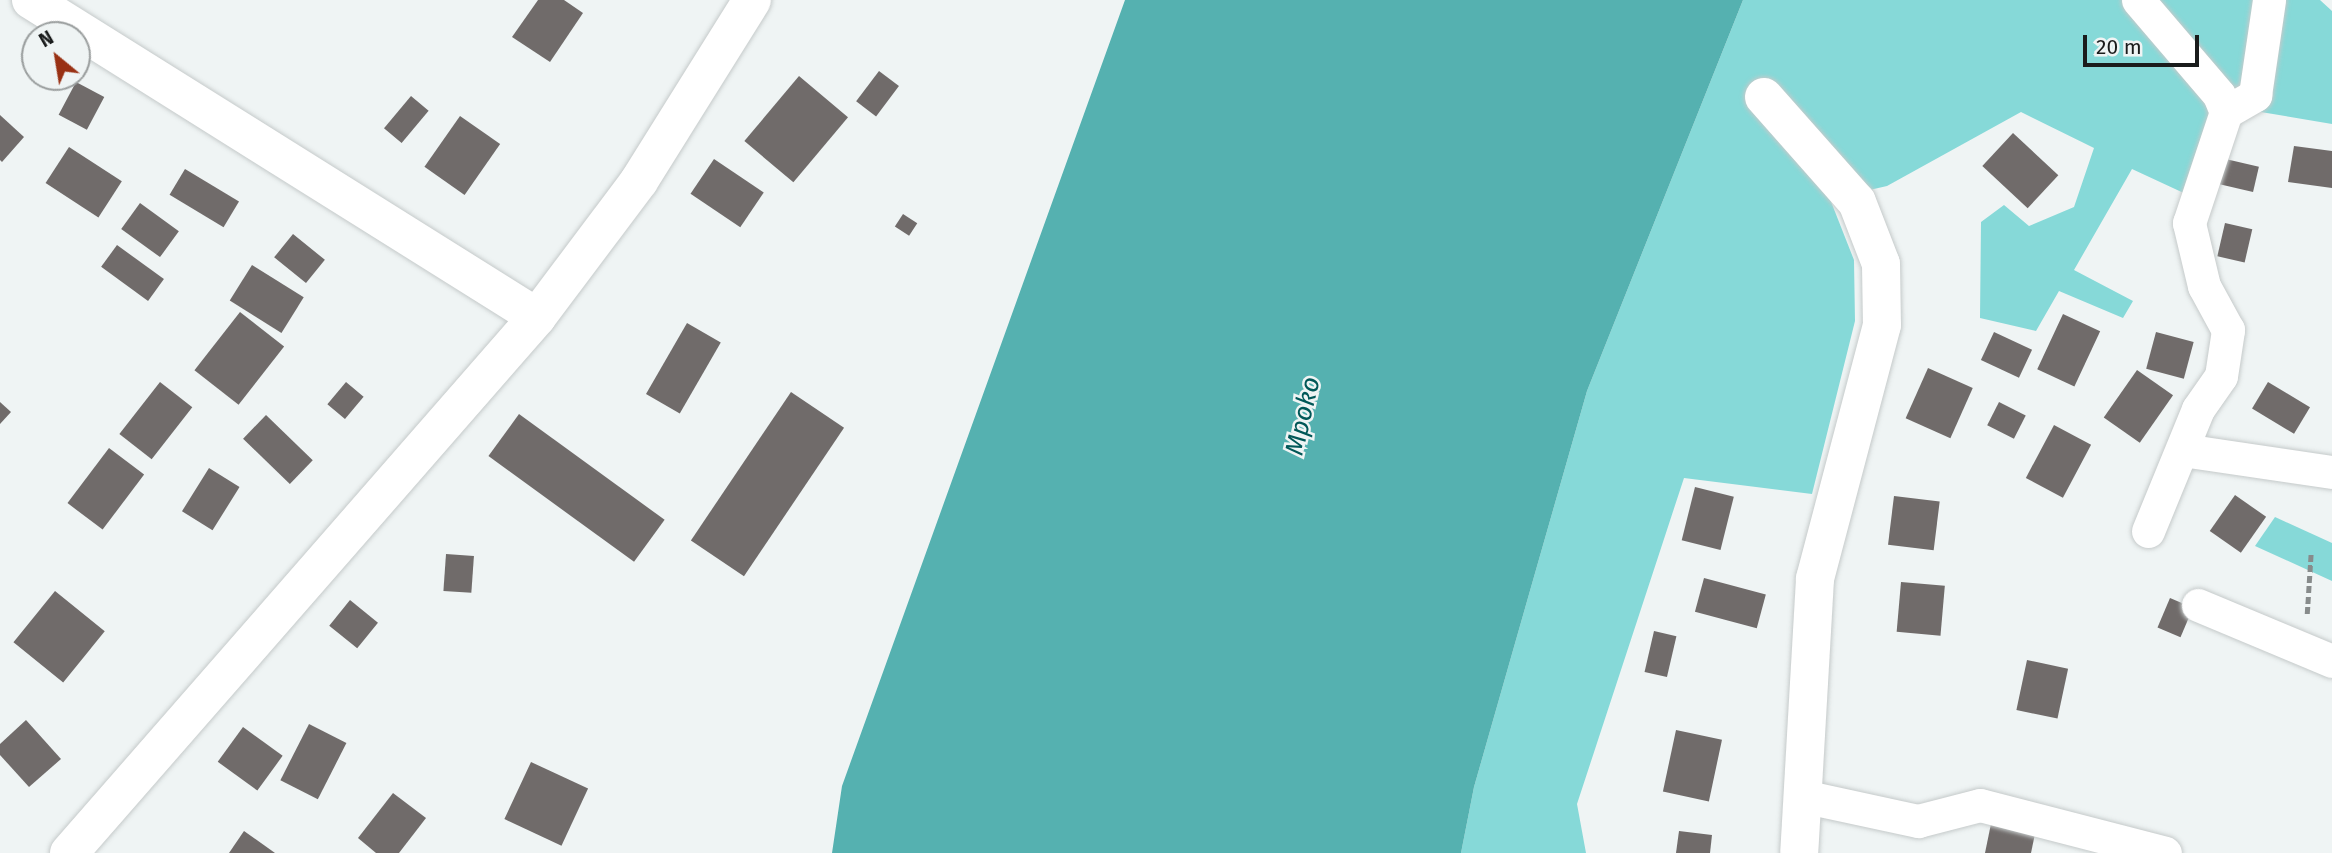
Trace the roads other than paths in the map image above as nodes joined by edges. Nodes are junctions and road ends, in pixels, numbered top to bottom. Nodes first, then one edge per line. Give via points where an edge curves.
1 (31, 0) edge
2 (752, 0) edge
3 (2138, 0) edge
4 (2269, 0) edge
5 (1764, 97) dead end
6 (2226, 112) junction
7 (537, 317) junction
8 (2183, 450) junction
9 (2332, 472) edge
10 (2148, 531) dead end
11 (2198, 605) dead end
12 (2319, 656) edge
13 (1802, 796) junction
14 (69, 853) edge
15 (1799, 853) edge
16 (2165, 853) edge

1 - 7 street
2 - 7 street via 639,181
3 - 6 street via 2219,95
4 - 6 street via 2255,96
5 - 13 street via 1857,202 1881,264 1882,325 1815,579
6 - 8 street via 2189,223 2204,286 2228,330 2221,376 2198,408
7 - 14 street
8 - 9 street
8 - 10 street
11 - 12 street
13 - 15 street
13 - 16 street via 1918,821 1980,805

